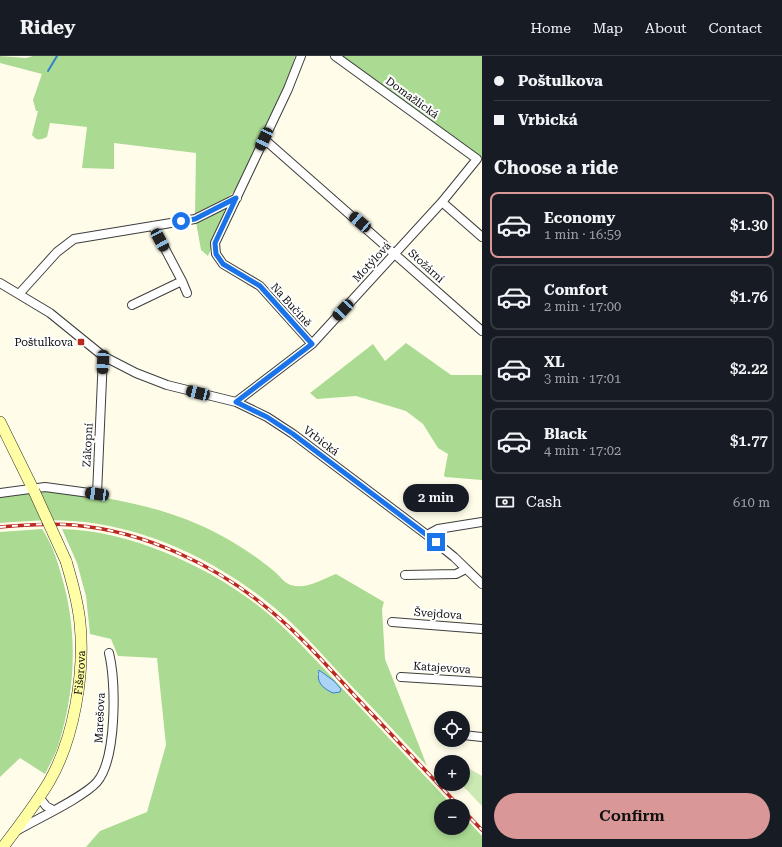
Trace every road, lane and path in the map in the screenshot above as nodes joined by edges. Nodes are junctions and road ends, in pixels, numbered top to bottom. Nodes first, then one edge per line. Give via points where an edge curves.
1 (301, 56) edge
2 (335, 56) edge
3 (264, 139) junction
4 (477, 159) joint
5 (236, 198) junction
6 (442, 202) junction
7 (152, 226) junction
8 (482, 237) edge
9 (395, 253) junction
10 (182, 280) junction
11 (0, 284) edge
12 (187, 293) dead end
13 (18, 294) junction
14 (132, 306) dead end
15 (482, 331) edge
16 (312, 344) junction
17 (103, 356) junction
18 (236, 402) junction
19 (0, 422) edge
20 (33, 490) junction
21 (0, 493) edge
22 (482, 522) edge
23 (427, 535) junction
24 (466, 568) junction
25 (405, 575) dead end
26 (482, 584) edge
27 (392, 622) dead end
28 (482, 629) edge
29 (109, 653) dead end
30 (402, 677) dead end
31 (482, 682) edge
32 (470, 736) edge
33 (482, 737) edge
34 (38, 797) junction
35 (53, 810) junction
36 (15, 831) junction
37 (3, 847) edge

1 - 3 street, Na Bučině
2 - 4 street, Domažlická
3 - 5 street, Na Bučině
3 - 9 street, Stožární
4 - 6 street, Motýlová
5 - 7 street via 195,219
5 - 16 street, Na Bučině via 215,243 216,254 223,264 260,286
6 - 8 street
6 - 9 street, Motýlová
7 - 10 street
7 - 13 street via 74,239 57,252
9 - 15 street, Stožární
9 - 16 street, Motýlová
10 - 12 street
10 - 14 street
11 - 13 street, Vrbická
13 - 17 street, Vrbická via 50,313
16 - 18 street, Motýlová
17 - 18 street, Vrbická via 167,385
17 - 20 street, Zákopní via 97,494 45,487
18 - 23 street, Vrbická via 267,417 293,434
19 - 20 street, Fišerova
20 - 21 street
20 - 34 street, Fišerova, bridge via 66,561 80,624 78,683 72,721 62,753 49,782
22 - 23 street via 438,529
23 - 24 street, Vrbická
24 - 25 street via 456,574
24 - 26 street, Vrbická
27 - 28 street, Švejdova
29 - 35 street, Marešova via 113,670 112,728 111,744 103,771 96,782 85,791
30 - 31 street, Katajevova
32 - 33 street
34 - 35 street
34 - 36 street, Fišerova
35 - 36 street, Marešova
36 - 37 street, Fišerova

